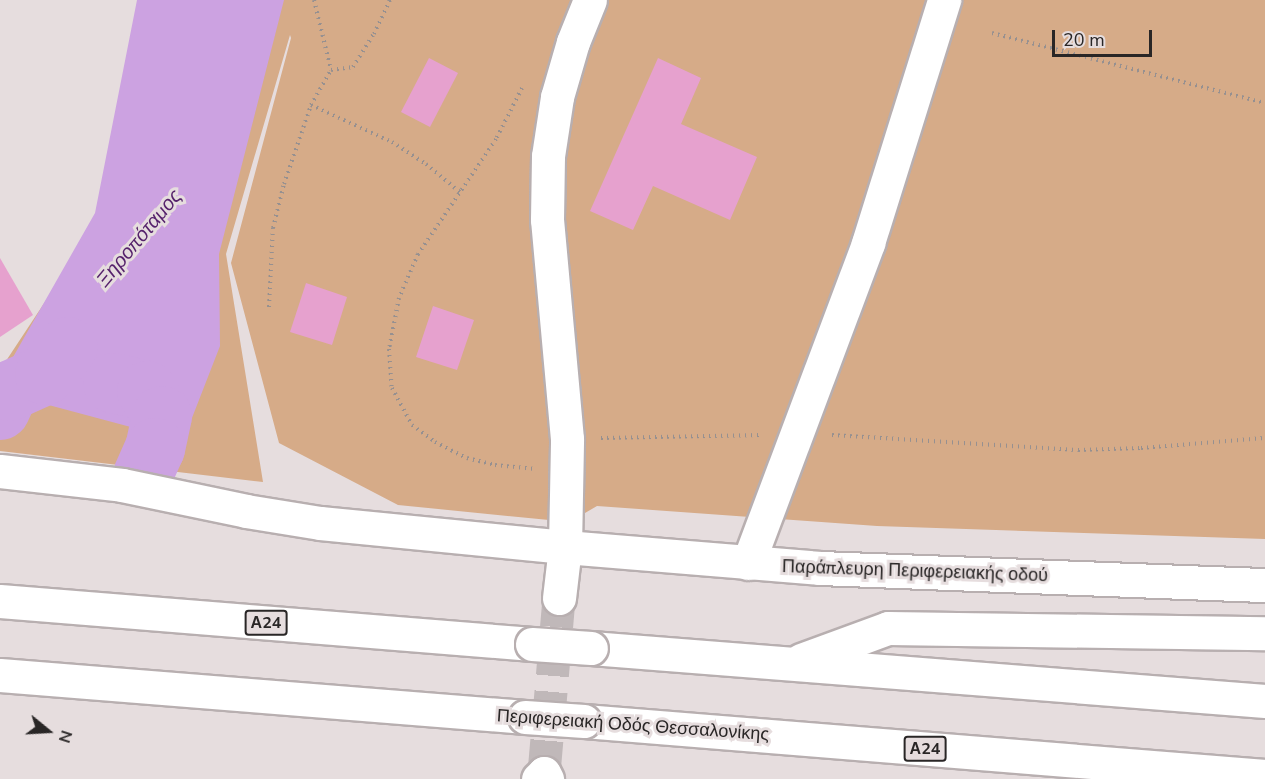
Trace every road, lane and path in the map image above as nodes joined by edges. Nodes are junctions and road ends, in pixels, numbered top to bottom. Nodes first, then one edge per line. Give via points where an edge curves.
1 (314, 0) edge
2 (390, 0) edge
3 (590, 0) edge
4 (944, 0) edge
5 (992, 33) dead end
6 (330, 70) junction
7 (525, 82) dead end
8 (1265, 103) edge
9 (311, 105) junction
10 (461, 193) junction
11 (269, 307) dead end
12 (795, 434) junction
13 (1265, 438) edge
14 (567, 439) junction
15 (0, 471) edge
16 (567, 471) junction
17 (565, 547) junction
18 (748, 564) junction
19 (1265, 585) edge
20 (559, 598) tunnel mouth
21 (0, 602) edge
22 (1265, 633) edge
23 (791, 664) junction
24 (0, 675) edge
25 (1265, 701) edge
26 (1265, 776) edge

1 - 6 path
2 - 6 path via 353,67
3 - 14 main road via 557,97 548,156 548,220
4 - 12 main road via 842,319
5 - 8 path
6 - 9 path
7 - 10 path via 496,139
9 - 10 path via 392,142
9 - 11 path via 273,228
10 - 16 path via 418,254 399,298 389,349 392,388 412,425 467,458 495,465
12 - 13 path via 1078,450
12 - 14 path
12 - 18 main road
14 - 16 main road
15 - 17 main road, Παράπλευρη Περιφερειακής οδού via 122,484 320,523
16 - 17 main road
17 - 18 main road, Παράπλευρη Περιφερειακής οδού
17 - 20 main road
18 - 19 main road, Παράπλευρη Περιφερειακής οδού
21 - 23 main road, Α24, bridge
22 - 23 main road via 888,628
23 - 25 main road, Α24
24 - 26 main road, Περιφερειακή Οδός Θεσσαλονίκης / Α24, bridge

